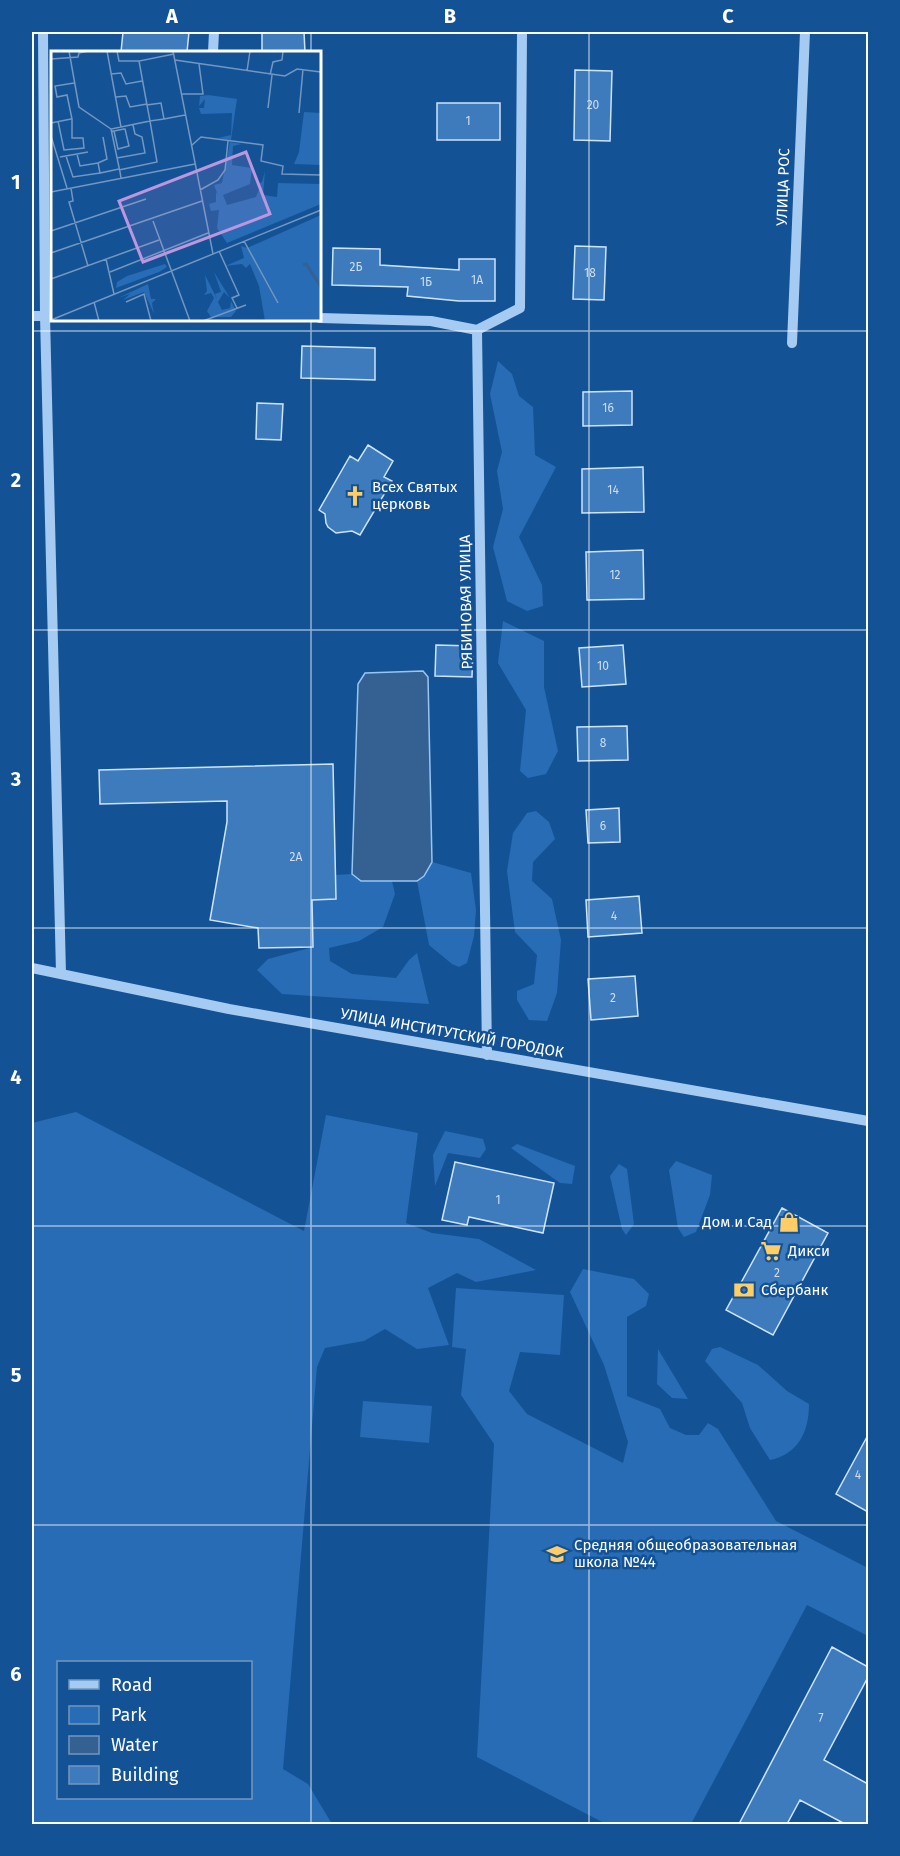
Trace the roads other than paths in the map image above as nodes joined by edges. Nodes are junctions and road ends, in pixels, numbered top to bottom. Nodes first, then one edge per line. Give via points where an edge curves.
1 (43, 32) edge
2 (214, 32) edge
3 (522, 32) edge
4 (805, 32) edge
5 (213, 51) edge
6 (32, 316) edge
7 (49, 316) edge
8 (321, 318) edge
9 (477, 330) junction
10 (792, 343) dead end
11 (32, 968) edge
12 (61, 973) junction
13 (487, 1055) junction
14 (868, 1121) edge

1 - 7 street
2 - 5 street
3 - 9 street via 520,308
4 - 10 street, УЛИЦА РОС
6 - 7 street
7 - 12 street
8 - 9 street via 431,321
9 - 13 street, РЯБИНОВАЯ УЛИЦА
11 - 12 street, УЛИЦА ИНСТИТУТСКИЙ ГОРОДОК
12 - 13 street, УЛИЦА ИНСТИТУТСКИЙ ГОРОДОК via 229,1009
13 - 14 street, УЛИЦА ИНСТИТУТСКИЙ ГОРОДОК

